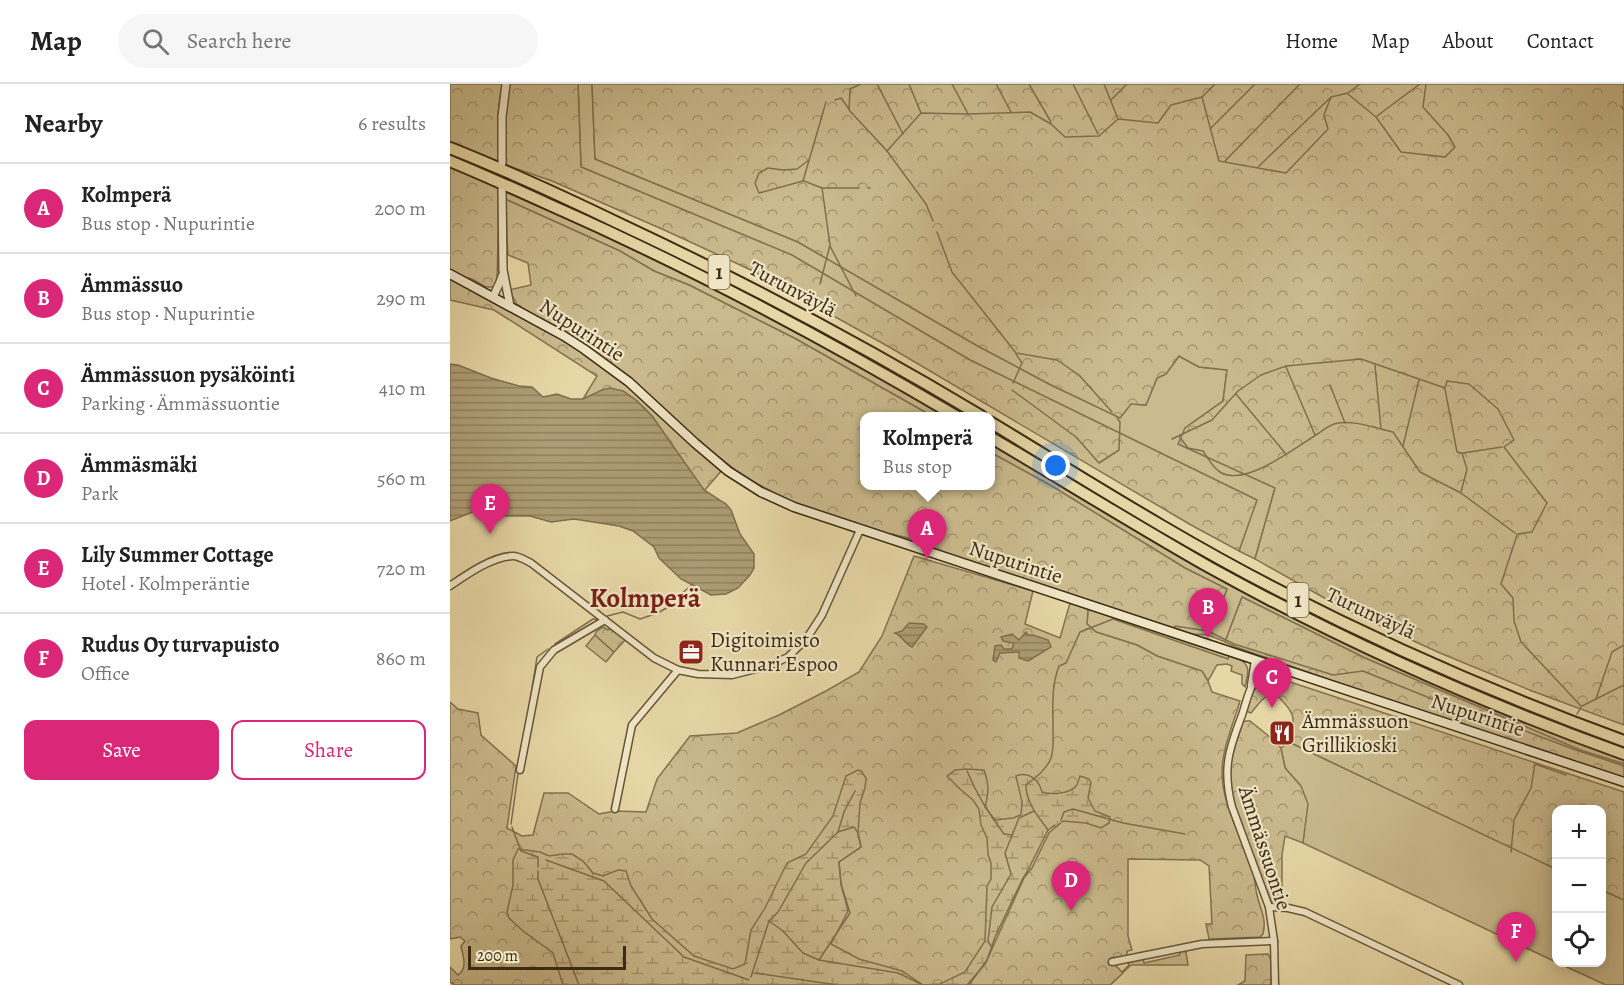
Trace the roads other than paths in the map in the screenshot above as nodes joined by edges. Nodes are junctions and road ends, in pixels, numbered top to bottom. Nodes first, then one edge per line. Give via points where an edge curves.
1 (506, 84) edge
2 (450, 148) edge
3 (450, 161) edge
4 (502, 163) dead end
5 (502, 189) dead end
6 (503, 270) junction
7 (450, 274) edge
8 (493, 297) junction
9 (510, 306) junction
10 (947, 412) edge
11 (973, 412) edge
12 (995, 425) edge
13 (995, 439) edge
14 (860, 530) junction
15 (450, 586) edge
16 (605, 620) junction
17 (1259, 661) junction
18 (678, 670) junction
19 (1624, 741) edge
20 (1624, 754) edge
21 (520, 770) dead end
22 (1624, 782) edge
23 (615, 809) dead end
24 (1269, 907) junction
25 (1275, 941) junction
26 (1112, 962) dead end
27 (1275, 985) edge
28 (1459, 985) edge

1 - 4 street
2 - 11 highway, Turunväylä / 1 via 730,277 890,362
3 - 10 highway, Turunväylä / 1 via 726,288
5 - 6 street
6 - 8 street
6 - 9 street
7 - 8 main road, Nupurintie
8 - 9 main road, Nupurintie
9 - 14 main road, Nupurintie via 608,365 728,471 794,507
12 - 19 highway, Turunväylä / 1 via 1146,517 1278,590 1480,684
13 - 20 highway, Turunväylä / 1 via 1273,601 1476,696
14 - 17 main road, Nupurintie
14 - 18 street via 822,615 788,657 732,675
15 - 16 street via 495,561 516,556 531,563
16 - 18 street via 654,658
16 - 21 street via 554,650 540,667
17 - 22 main road, Nupurintie
17 - 24 street, Ämmässuontie via 1252,671 1251,689 1226,771 1232,807
18 - 23 street via 632,725
24 - 25 street, Ämmässuontie
24 - 28 street via 1305,912
25 - 26 street via 1202,944
25 - 27 street, Ämmässuontie

